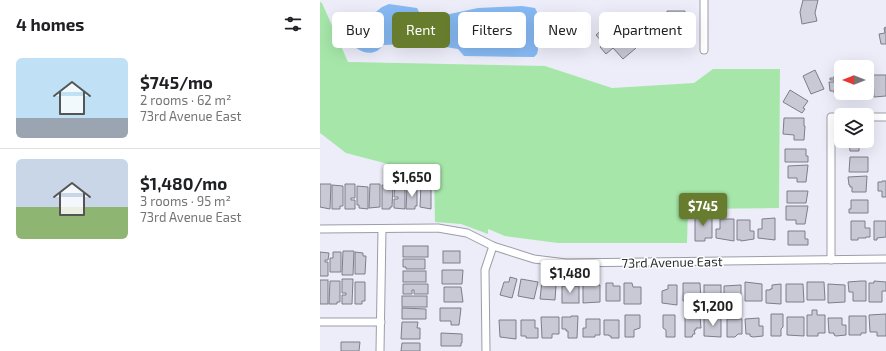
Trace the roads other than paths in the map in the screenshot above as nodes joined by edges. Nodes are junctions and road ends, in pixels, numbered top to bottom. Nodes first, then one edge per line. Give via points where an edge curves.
1 (704, 0) edge
2 (704, 50) dead end
3 (834, 117) edge
4 (874, 117) edge
5 (886, 117) edge
6 (320, 228) edge
7 (382, 229) junction
8 (493, 246) junction
9 (886, 259) edge
10 (831, 260) junction
11 (320, 322) edge
12 (381, 322) junction
13 (380, 351) edge
14 (486, 351) edge

1 - 2 street
3 - 10 street via 831,117
4 - 5 street
6 - 7 street, 73rd Avenue East
7 - 8 street, 73rd Avenue East via 453,230 467,233
7 - 12 street
8 - 10 street, 73rd Avenue East via 534,259 566,263
8 - 14 street via 485,270
9 - 10 street, 73rd Avenue East
11 - 12 street
12 - 13 street

